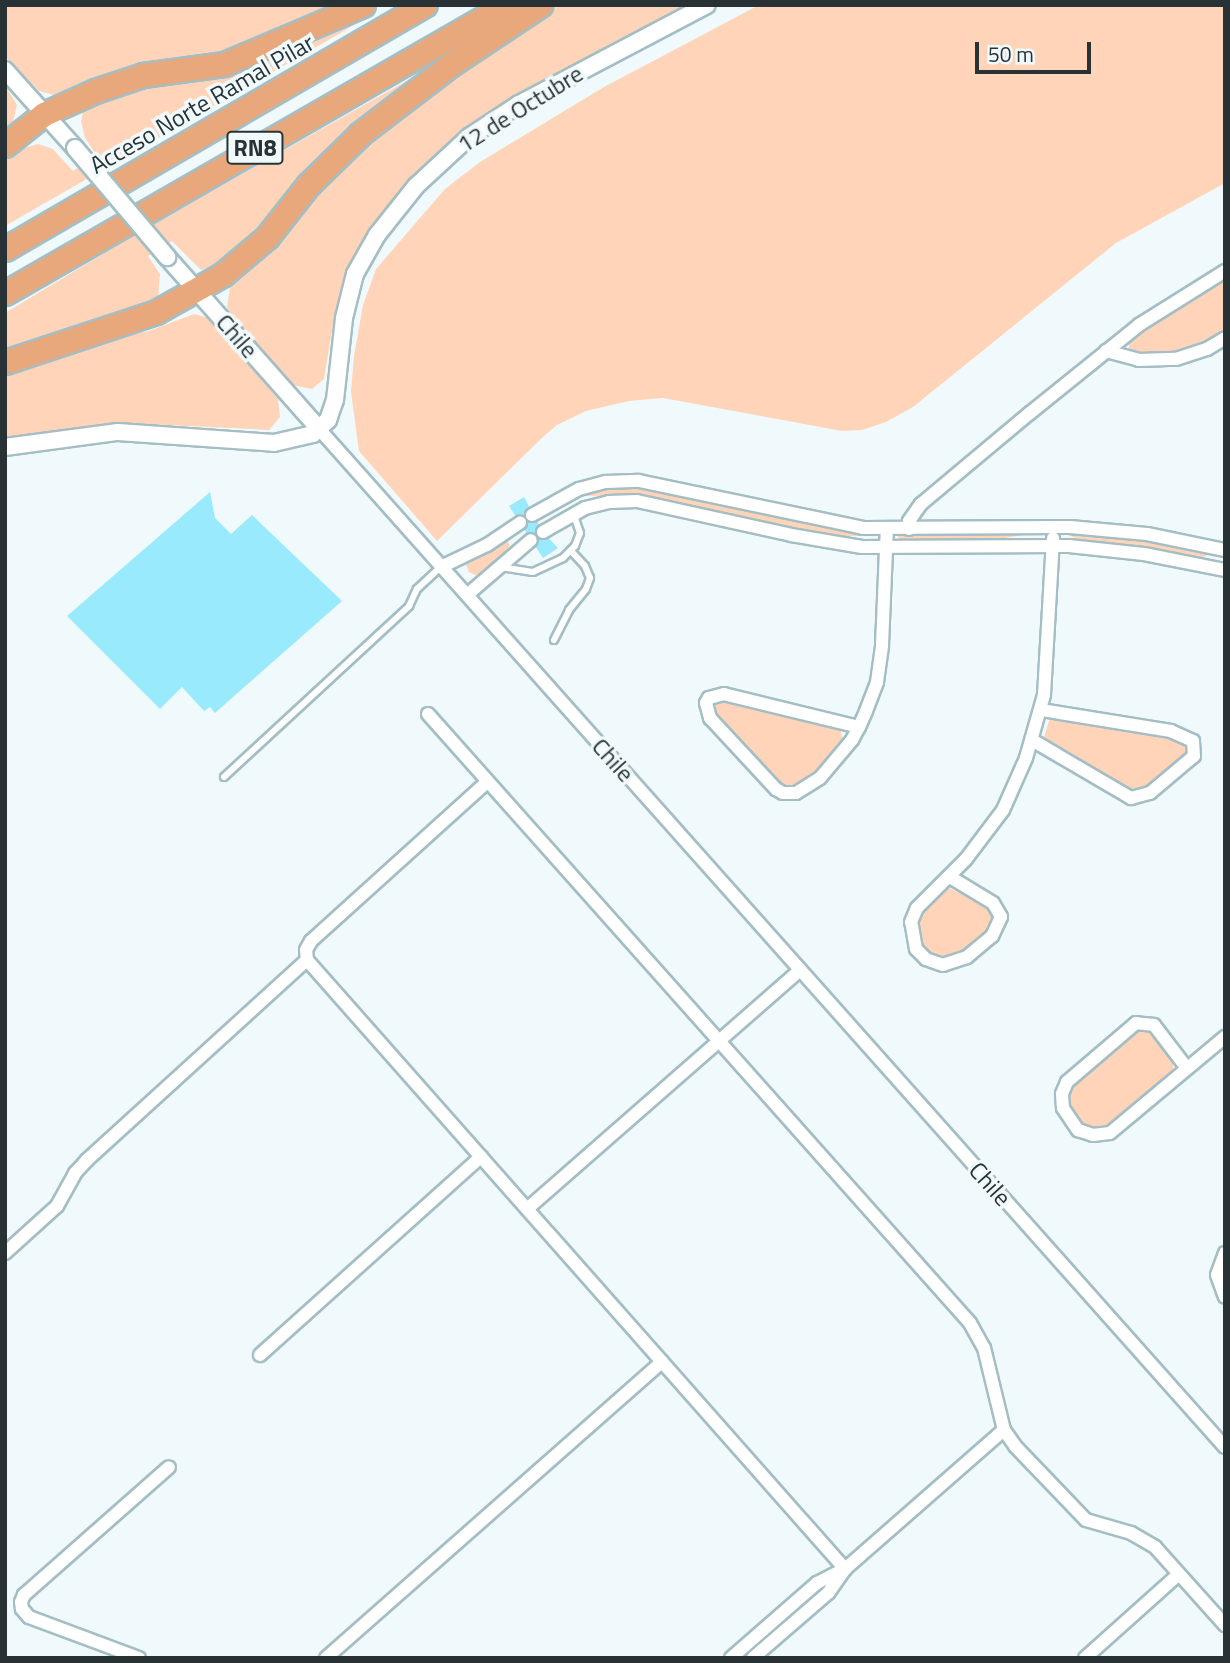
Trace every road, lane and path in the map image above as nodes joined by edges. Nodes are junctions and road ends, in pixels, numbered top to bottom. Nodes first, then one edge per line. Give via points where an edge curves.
1 (363, 5) edge
2 (425, 5) edge
3 (506, 5) edge
4 (540, 5) edge
5 (707, 5) edge
6 (5, 70) edge
7 (44, 114) junction
8 (5, 145) edge
9 (5, 249) edge
10 (1225, 271) edge
11 (196, 290) junction
12 (5, 293) edge
13 (1225, 338) edge
14 (1105, 351) junction
15 (5, 362) edge
16 (320, 430) junction
17 (5, 447) edge
18 (575, 489) junction
19 (573, 513) junction
20 (532, 515) dead end
21 (1053, 526) junction
22 (887, 528) junction
23 (909, 529) junction
24 (543, 531) dead end
25 (1052, 546) junction
26 (886, 548) junction
27 (1225, 550) edge
28 (571, 551) junction
29 (441, 567) junction
30 (499, 567) junction
31 (1225, 570) edge
32 (467, 595) junction
33 (554, 640) dead end
34 (1041, 710) junction
35 (428, 714) dead end
36 (859, 727) junction
37 (1032, 740) junction
38 (224, 777) dead end
39 (487, 782) junction
40 (950, 877) junction
41 (307, 960) junction
42 (800, 970) junction
43 (1225, 1037) edge
44 (719, 1041) junction
45 (1186, 1067) junction
46 (481, 1157) junction
47 (527, 1209) junction
48 (5, 1253) edge
49 (1225, 1253) edge
50 (1225, 1297) edge
51 (260, 1354) dead end
52 (662, 1362) junction
53 (1004, 1430) junction
54 (1225, 1447) edge
55 (169, 1467) dead end
56 (845, 1569) junction
57 (1179, 1574) junction
58 (1225, 1625) edge
59 (139, 1658) edge
60 (326, 1658) edge
61 (731, 1658) edge
62 (753, 1658) edge
63 (1085, 1658) edge

1 - 7 highway via 224,64 123,80
2 - 9 highway, Acceso Norte Ramal Pilar / RN8
3 - 12 highway, RN8
4 - 11 highway via 360,134 331,159 248,255
5 - 16 street, 12 de Octubre via 528,98 469,138 416,186 377,235 355,274 344,318 335,400
6 - 7 street, Chile
7 - 8 highway
7 - 11 street, Chile, bridge
10 - 14 street via 1178,297
11 - 15 highway via 156,312
11 - 16 street, Chile
13 - 14 street via 1192,354 1155,361
14 - 23 street via 921,504
16 - 17 street via 274,443 118,432
16 - 29 street, Chile
18 - 19 street
18 - 20 street
18 - 22 street via 639,481 830,523
19 - 24 street
19 - 26 street via 609,502 637,501 827,542
19 - 28 lane via 580,533
21 - 23 street
21 - 25 street
21 - 27 street via 1147,534
22 - 23 street
22 - 26 street
25 - 26 street
25 - 31 street via 1144,554
25 - 34 street
26 - 36 street via 881,665
28 - 30 lane via 541,570
28 - 33 lane via 590,578
29 - 30 street via 515,527 526,543
29 - 32 street, Chile
29 - 38 lane via 417,589 409,606
30 - 32 street
32 - 42 street, Chile
34 - 37 street
34 - 37 street via 1183,734 1193,741 1194,755 1150,793 1131,798
35 - 39 street
36 - 36 street via 724,694 706,703 710,718 769,784 789,794 812,786
37 - 40 street via 1003,810
39 - 41 street via 311,941
39 - 44 street
40 - 40 street via 993,903 1001,917 992,936 967,957 943,965 920,955 910,930 917,908
41 - 46 street
41 - 48 street via 87,1160 57,1206
42 - 44 street
42 - 54 street, Chile
43 - 45 street
44 - 47 street
44 - 53 street via 970,1323 988,1359
45 - 45 street via 1110,1133 1093,1135 1079,1130 1063,1108 1067,1082 1136,1023 1154,1025
46 - 47 street
46 - 51 street
47 - 52 street
49 - 50 street via 1217,1275
52 - 56 street
52 - 60 street
53 - 56 street
53 - 57 street via 1074,1511 1086,1520 1146,1539
55 - 59 street via 21,1602 29,1617
56 - 61 street via 817,1583
56 - 62 street via 828,1592
57 - 58 street
57 - 63 street

